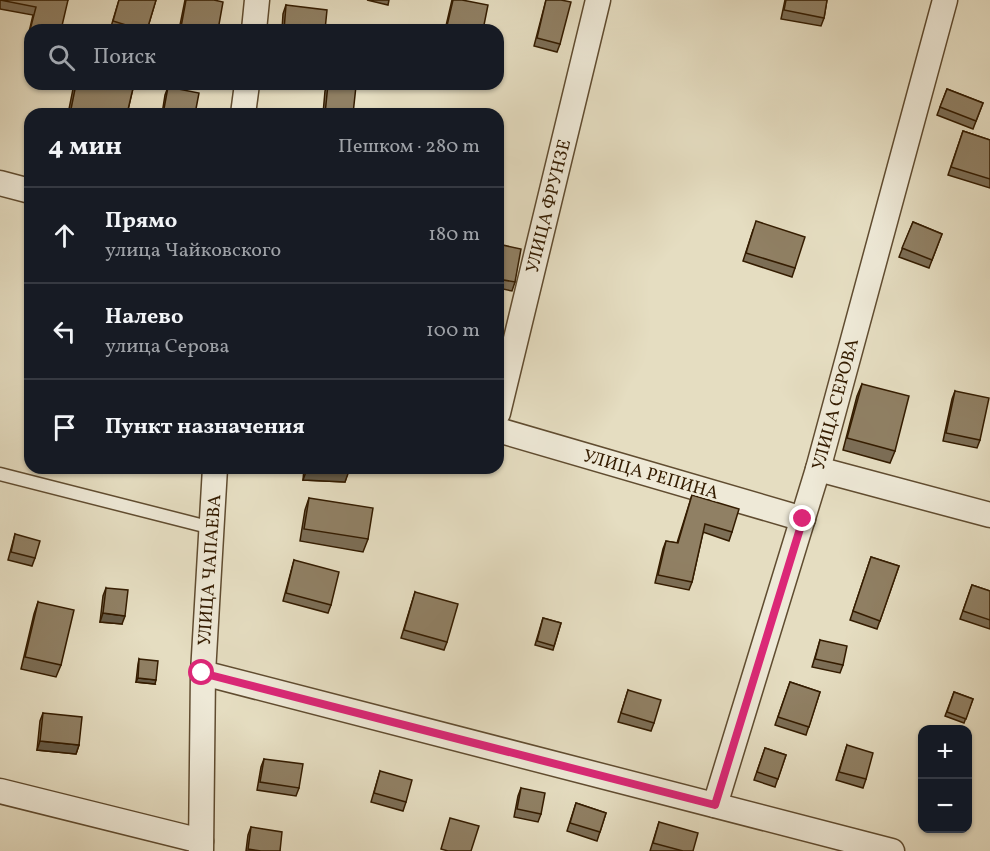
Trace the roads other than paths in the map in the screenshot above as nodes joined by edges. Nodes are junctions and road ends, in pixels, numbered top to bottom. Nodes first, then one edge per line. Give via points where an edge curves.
1 (257, 0) edge
2 (598, 0) edge
3 (945, 0) edge
4 (255, 24) edge
5 (246, 90) edge
6 (244, 108) edge
7 (0, 183) edge
8 (24, 189) edge
9 (504, 388) edge
10 (504, 432) edge
11 (818, 469) junction
12 (0, 474) edge
13 (215, 474) edge
14 (990, 515) edge
15 (803, 519) junction
16 (212, 528) junction
17 (202, 673) junction
18 (0, 791) edge
19 (715, 805) junction
20 (201, 846) edge
21 (892, 851) edge

1 - 4 street
2 - 9 street, УЛИЦА ФРУНЗЕ
3 - 11 street, УЛИЦА СЕРОВА
5 - 6 street
7 - 8 street
10 - 15 street, УЛИЦА РЕПИНА
11 - 14 street
11 - 15 street, УЛИЦА СЕРОВА
12 - 16 lane
13 - 16 street, УЛИЦА ЧАПАЕВА
15 - 19 street, УЛИЦА СЕРОВА
16 - 17 street, УЛИЦА ЧАПАЕВА
17 - 19 street
17 - 20 street, УЛИЦА ЧАПАЕВА
18 - 20 street
19 - 21 street

